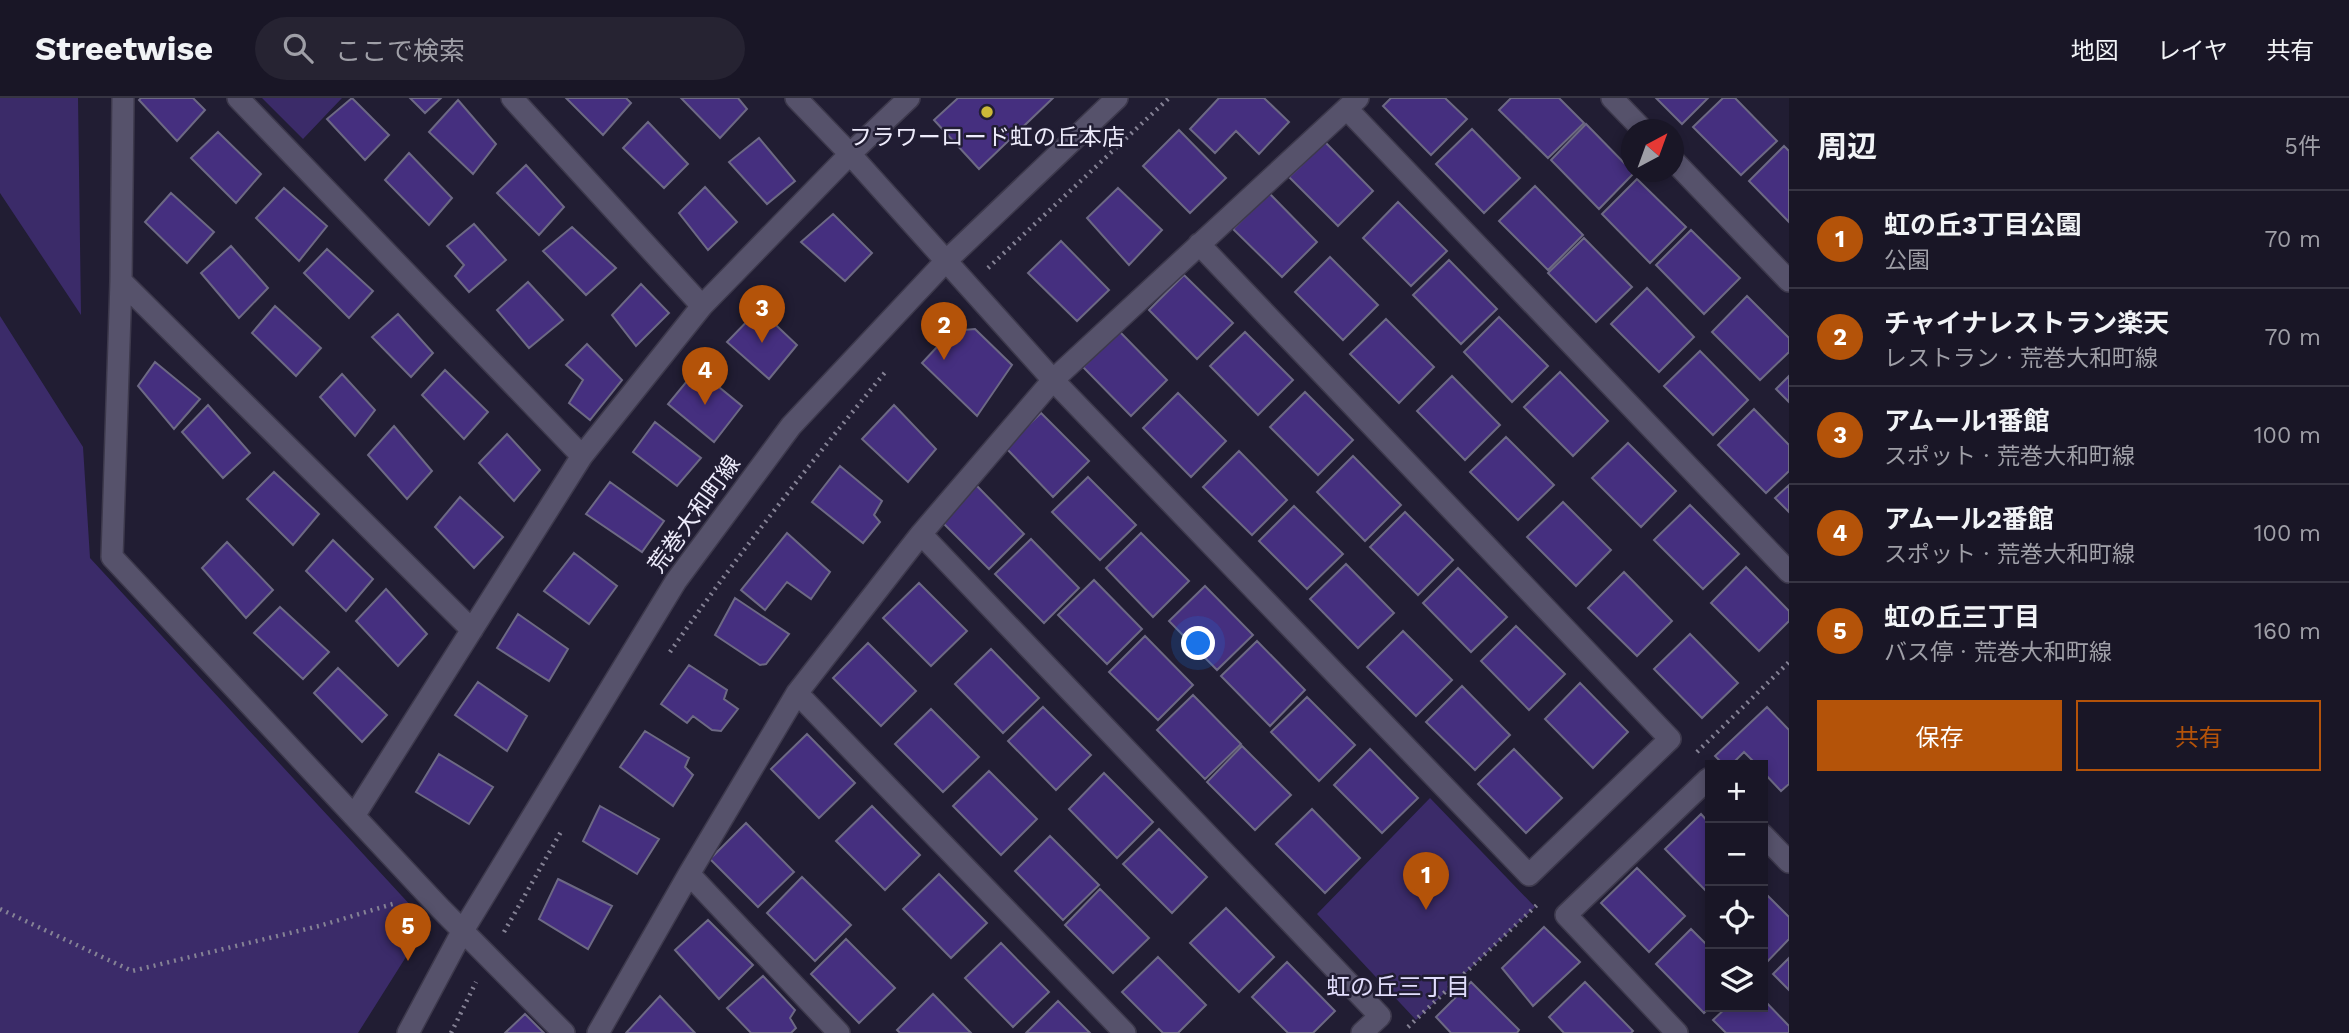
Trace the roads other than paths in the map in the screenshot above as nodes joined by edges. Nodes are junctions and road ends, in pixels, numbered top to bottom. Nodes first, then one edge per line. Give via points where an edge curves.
1 (123, 98) edge
2 (238, 98) edge
3 (512, 98) edge
4 (796, 98) edge
5 (909, 98) edge
6 (1117, 98) edge
7 (1612, 98) edge
8 (1353, 103) edge
9 (1632, 119) edge
10 (850, 154) junction
11 (1684, 172) edge
12 (1199, 244) junction
13 (945, 262) junction
14 (121, 281) junction
15 (1789, 281) edge
16 (702, 306) junction
17 (1053, 380) junction
18 (582, 456) junction
19 (921, 534) junction
20 (1789, 572) edge
21 (472, 630) junction
22 (796, 693) junction
23 (1705, 782) edge
24 (354, 816) junction
25 (1768, 840) edge
26 (1789, 862) edge
27 (689, 874) junction
28 (462, 932) junction
29 (408, 1033) edge
30 (564, 1033) edge
31 (598, 1033) edge
32 (839, 1033) edge
33 (1125, 1033) edge
34 (1362, 1033) edge
35 (1677, 1033) edge

1 - 14 street
2 - 18 street
3 - 16 street
4 - 10 street
5 - 10 street
6 - 13 street, 荒巻大和町線
7 - 9 street
8 - 12 street
8 - 20 street
10 - 13 street
10 - 16 street
11 - 15 street
12 - 17 street
12 - 17 street via 1670,739 1529,875
13 - 17 street
13 - 28 street, 荒巻大和町線 via 791,426 676,581
14 - 21 street
14 - 24 street via 112,557
16 - 18 street
17 - 19 street
18 - 21 street
19 - 22 street
19 - 34 street via 1380,1016
21 - 24 street
22 - 27 street
22 - 33 street
23 - 35 street via 1566,915
24 - 28 street
25 - 26 street
27 - 31 street
27 - 32 street
28 - 29 street, 荒巻大和町線
28 - 30 street

